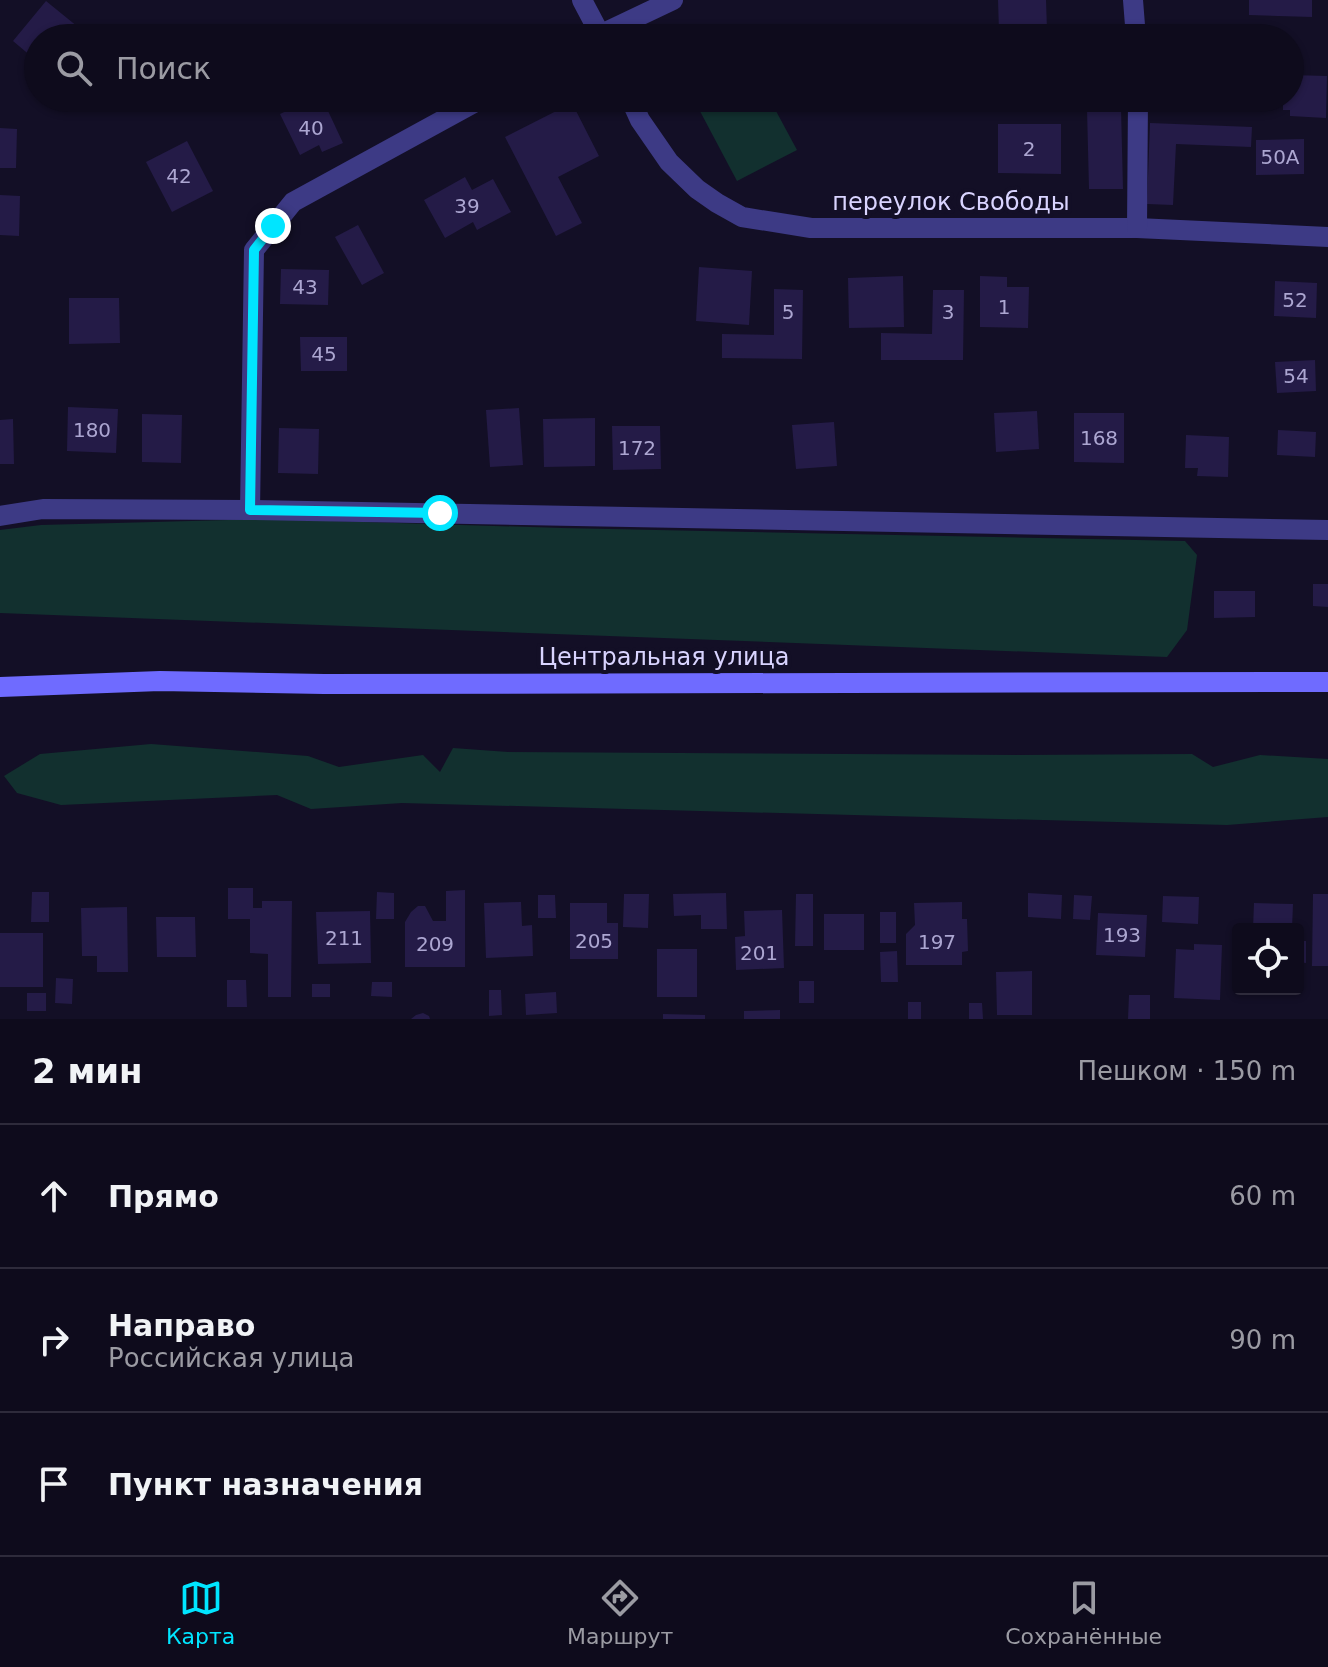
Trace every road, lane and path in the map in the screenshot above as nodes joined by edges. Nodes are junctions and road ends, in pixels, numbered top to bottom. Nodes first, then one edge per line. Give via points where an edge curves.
1 (582, 0) edge
2 (673, 0) edge
3 (1133, 0) edge
4 (592, 24) edge
5 (624, 24) edge
6 (1135, 24) edge
7 (457, 112) edge
8 (636, 112) edge
9 (1138, 112) edge
10 (1137, 228) junction
11 (1328, 237) edge
12 (250, 510) junction
13 (0, 516) edge
14 (1328, 530) edge
15 (1328, 682) edge
16 (0, 687) edge

1 - 4 street
2 - 5 street
3 - 6 street
7 - 12 street via 293,202 254,250
8 - 10 street, переулок Свободы via 669,162 697,189 742,217 811,228
9 - 10 street
10 - 11 street, переулок Свободы
12 - 13 street via 43,509
12 - 14 street
15 - 16 street, Центральная улица via 160,681

